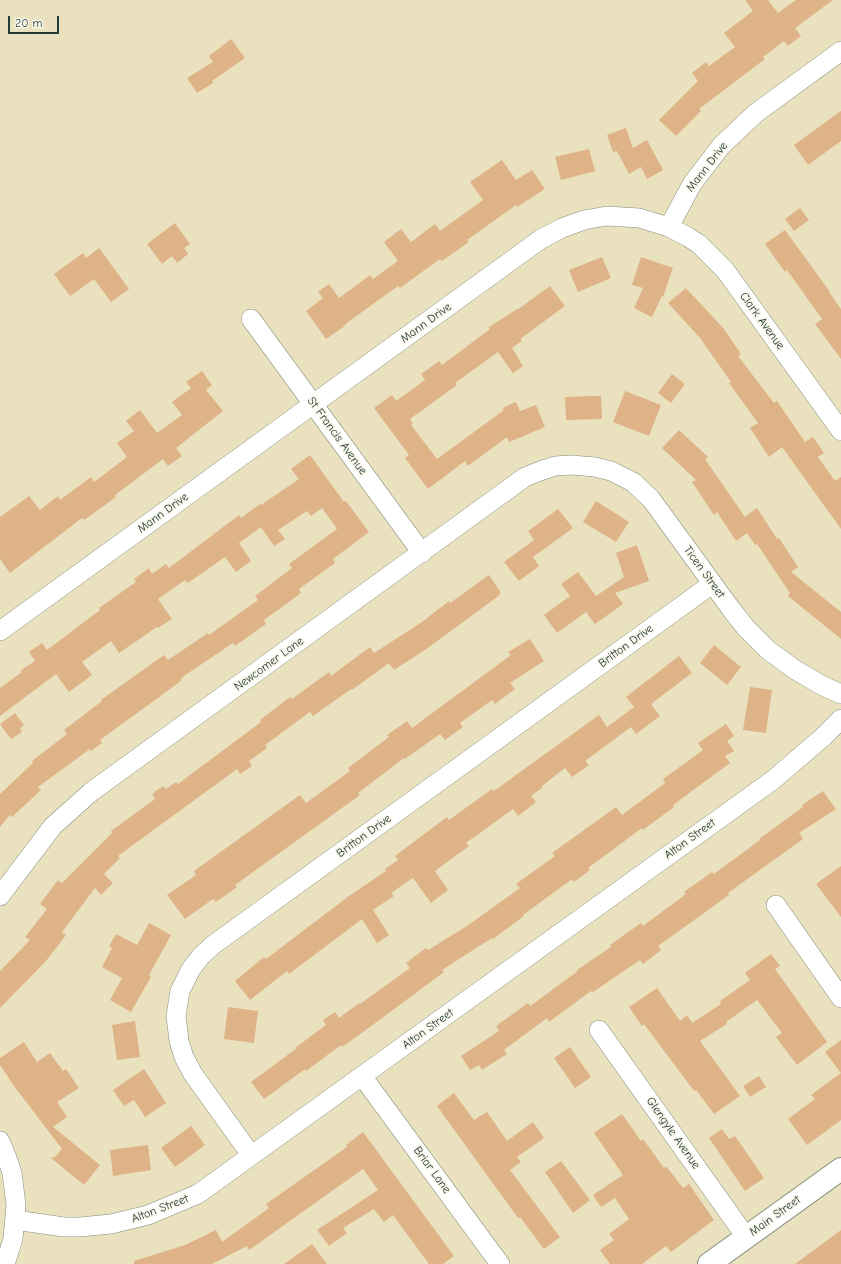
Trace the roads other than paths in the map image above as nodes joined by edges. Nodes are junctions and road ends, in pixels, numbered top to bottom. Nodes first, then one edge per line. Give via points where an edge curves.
1 (841, 52) edge
2 (669, 227) junction
3 (251, 318) dead end
4 (313, 404) junction
5 (841, 431) edge
6 (563, 465) joint
7 (422, 553) junction
8 (712, 584) junction
9 (0, 631) edge
10 (841, 694) edge
11 (841, 719) edge
12 (0, 896) edge
13 (776, 905) dead end
14 (841, 998) edge
15 (599, 1030) dead end
16 (362, 1076) junction
17 (0, 1141) edge
18 (251, 1156) junction
19 (841, 1169) edge
20 (15, 1220) junction
21 (746, 1237) junction
22 (5, 1264) edge
23 (500, 1264) edge
24 (709, 1264) edge

1 - 2 street, Mann Drive via 756,113 721,146 692,184
2 - 4 street, Mann Drive via 639,218 607,216 584,220 554,231
2 - 5 street, Clark Avenue via 694,240 720,264
3 - 4 street, St Francis Avenue
4 - 7 street, St Francis Avenue
4 - 9 street, Mann Drive
6 - 7 street, Newcomer Lane via 525,477
6 - 8 street, Ticen Street via 595,466 633,482 654,503
7 - 12 street, Newcomer Lane via 78,803 53,826
8 - 10 street, Ticen Street via 740,621 768,650 804,676
8 - 18 street, Britton Drive via 200,956 180,991 176,1016 180,1044 193,1074
11 - 16 street, Alton Street via 773,780
13 - 14 street
15 - 21 street, Glengyle Avenue
16 - 18 street, Alton Street
16 - 23 street, Briar Lane
17 - 20 street via 13,1181
18 - 20 street, Alton Street via 198,1194 148,1215 111,1224 80,1227
19 - 21 street, Main Street
20 - 22 street
21 - 24 street, Main Street

